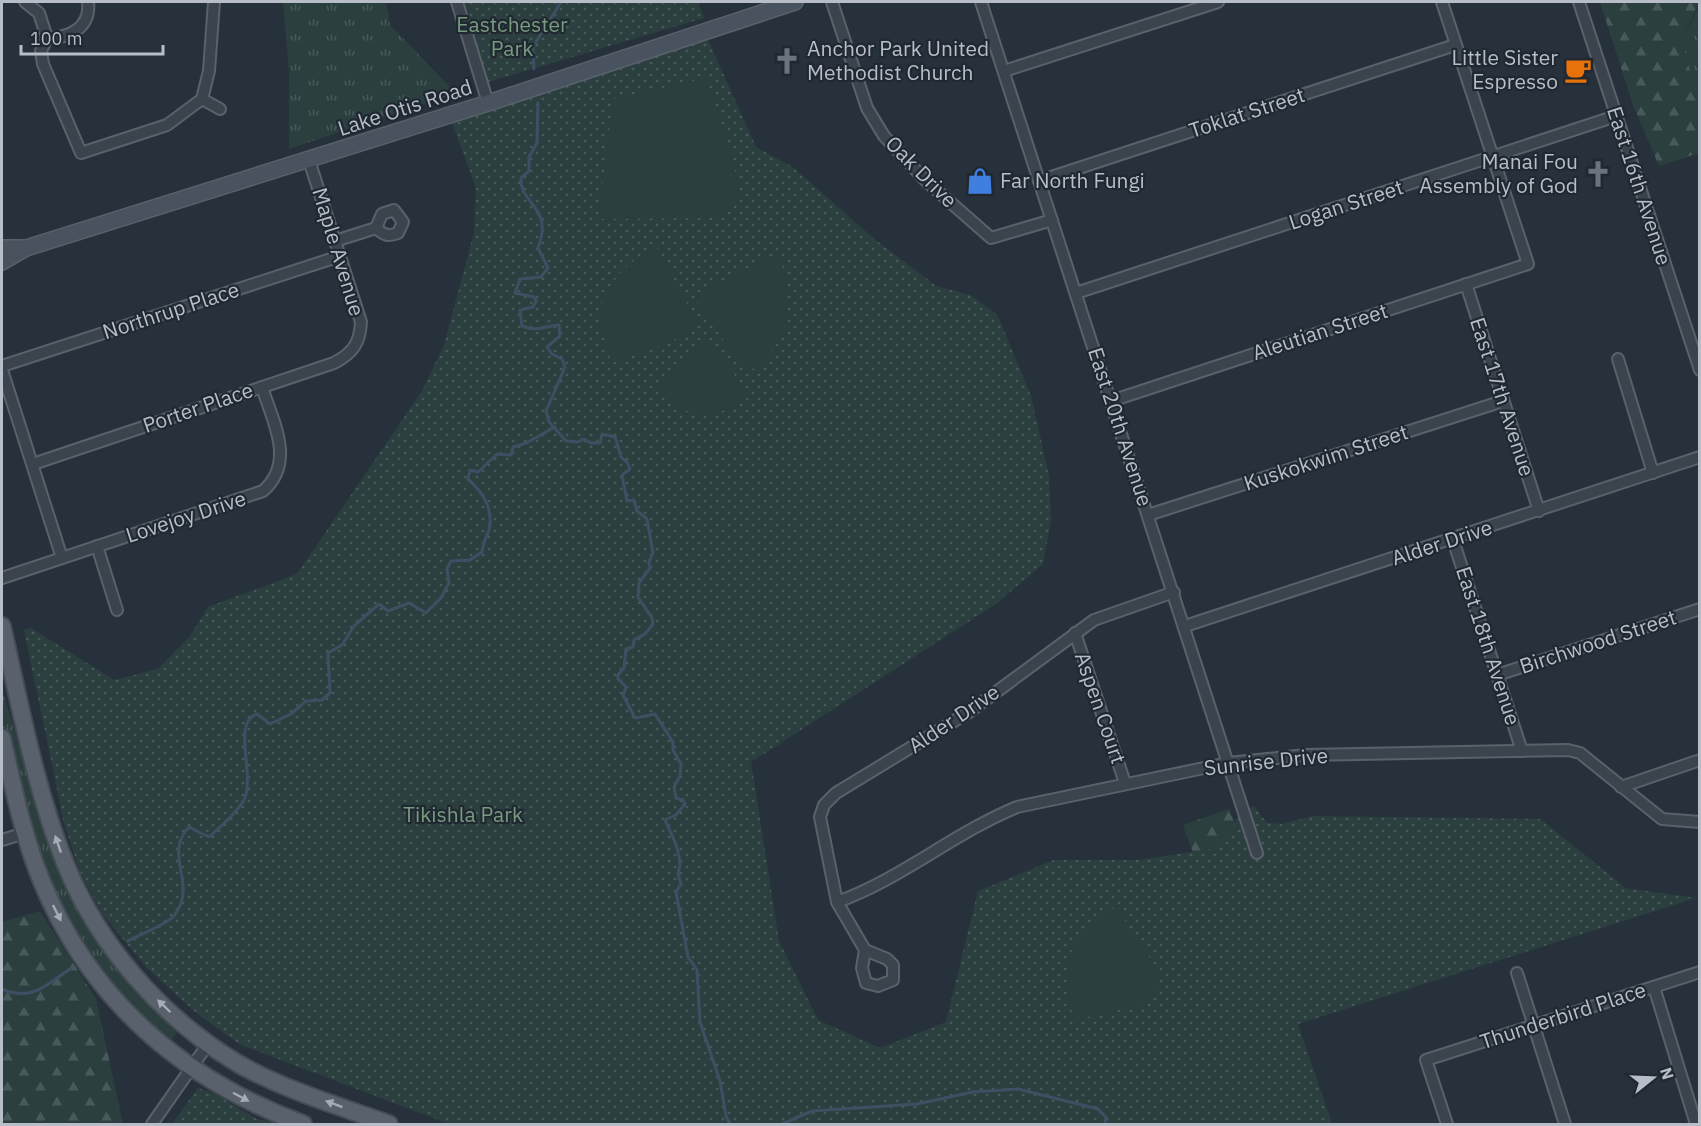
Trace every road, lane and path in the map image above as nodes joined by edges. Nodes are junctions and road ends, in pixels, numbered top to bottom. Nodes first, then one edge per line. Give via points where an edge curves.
1 (25, 2) edge
2 (88, 2) edge
3 (214, 2) edge
4 (457, 2) edge
5 (795, 2) edge
6 (832, 2) edge
7 (981, 2) edge
8 (1218, 2) edge
9 (1442, 2) edge
10 (1579, 2) edge
11 (47, 38) junction
12 (1455, 45) junction
13 (1004, 71) junction
14 (202, 99) junction
15 (488, 104) junction
16 (220, 109) dead end
17 (1616, 116) junction
18 (1492, 157) junction
19 (309, 160) junction
20 (1039, 181) junction
21 (1052, 220) junction
22 (376, 228) dead end
23 (335, 242) junction
24 (2, 248) edge
25 (26, 248) junction
26 (339, 256) junction
27 (2, 262) edge
28 (1466, 284) junction
29 (1076, 293) junction
30 (358, 344) joint
31 (1618, 359) dead end
32 (2, 368) edge
33 (1700, 370) edge
34 (262, 387) junction
35 (1111, 401) junction
36 (1503, 401) junction
37 (1700, 458) edge
38 (33, 464) junction
39 (1653, 473) junction
40 (1539, 511) junction
41 (1148, 515) junction
42 (1453, 540) junction
43 (97, 546) junction
44 (62, 558) junction
45 (2, 578) edge
46 (1174, 592) junction
47 (1700, 609) edge
48 (117, 610) dead end
49 (2, 626) edge
50 (1185, 626) junction
51 (1075, 633) junction
52 (1497, 675) junction
53 (2, 738) edge
54 (1522, 751) junction
55 (1700, 760) edge
56 (1228, 763) junction
57 (1125, 783) junction
58 (1621, 787) junction
59 (1700, 822) edge
60 (25, 833) junction
61 (2, 840) edge
62 (1257, 853) dead end
63 (837, 902) junction
64 (865, 950) dead end
65 (1700, 972) edge
66 (1517, 973) dead end
67 (1654, 987) junction
68 (1533, 1026) junction
69 (208, 1044) junction
70 (191, 1067) junction
71 (152, 1125) edge
72 (303, 1125) edge
73 (389, 1125) edge
74 (1447, 1125) edge
75 (1565, 1125) edge
76 (1696, 1125) edge

1 - 11 street via 39,13
2 - 11 street via 87,17 72,35
3 - 14 street via 209,71
4 - 15 street
5 - 15 main road, Lake Otis Road
6 - 21 street, Oak Drive via 867,108 904,159 991,238
7 - 13 street, East 20th Avenue
8 - 13 street
9 - 12 street
10 - 17 street, East 16th Avenue
11 - 14 street via 41,51 43,64 81,153 167,125
12 - 18 street
12 - 20 street, Toklat Street
13 - 20 street, East 20th Avenue
14 - 16 street
15 - 19 main road, Lake Otis Road
17 - 18 street, Logan Street
17 - 33 street, East 16th Avenue
18 - 28 street, Aleutian Street via 1528,264
18 - 29 street, Logan Street
19 - 23 street, Maple Avenue
19 - 25 main road, Lake Otis Road
20 - 21 street, East 20th Avenue
21 - 29 street, East 20th Avenue
22 - 23 street
23 - 26 street, Maple Avenue
24 - 25 main road, Lake Otis Road
25 - 27 main road, Lake Otis Road
26 - 30 street, Maple Avenue via 361,322
26 - 32 street, Northrup Place
28 - 35 street, Aleutian Street
28 - 36 street, East 17th Avenue
29 - 35 street, East 20th Avenue
30 - 34 street, Porter Place via 334,363
31 - 39 street
32 - 38 street
34 - 38 street, Porter Place
34 - 43 street, Lovejoy Drive via 281,446 281,461 263,491
35 - 41 street, East 20th Avenue
36 - 40 street, East 17th Avenue
36 - 41 street, Kuskokwim Street
37 - 39 street, Alder Drive
38 - 44 street
39 - 40 street, Alder Drive
40 - 42 street, Alder Drive
41 - 46 street, East 20th Avenue
42 - 50 street, Alder Drive
42 - 52 street, East 18th Avenue
43 - 44 street, Lovejoy Drive
43 - 48 street
44 - 45 street, Lovejoy Drive
46 - 50 street, East 20th Avenue
46 - 51 street, Alder Drive via 1094,620
47 - 52 street, Birchwood Street
69 -> 49 main road via 177,1019 125,965 81,898 54,831
50 - 56 street, East 20th Avenue
51 - 57 street, Aspen Court
51 - 63 street, Alder Drive via 969,712 836,793 824,805 820,817
52 - 54 street, East 18th Avenue
53 - 60 main road
54 - 56 street, Sunrise Drive via 1306,755
54 - 58 street, Sunrise Drive via 1580,753
55 - 58 street
56 - 57 street, Sunrise Drive
56 - 62 street, East 20th Avenue
57 - 63 street, Sunrise Drive via 1017,807 985,820 860,894
58 - 59 street, Sunrise Drive via 1662,819
60 - 61 street
60 -> 70 main road via 59,918 100,983 146,1033
63 - 64 street, Alder Drive
65 - 67 street, Thunderbird Place
66 - 68 street
67 - 68 street, Thunderbird Place
67 - 76 street
68 - 74 street, Thunderbird Place via 1426,1060
68 - 75 street
69 - 70 street
73 -> 69 main road via 267,1078
70 - 71 street
70 -> 72 main road via 255,1104

